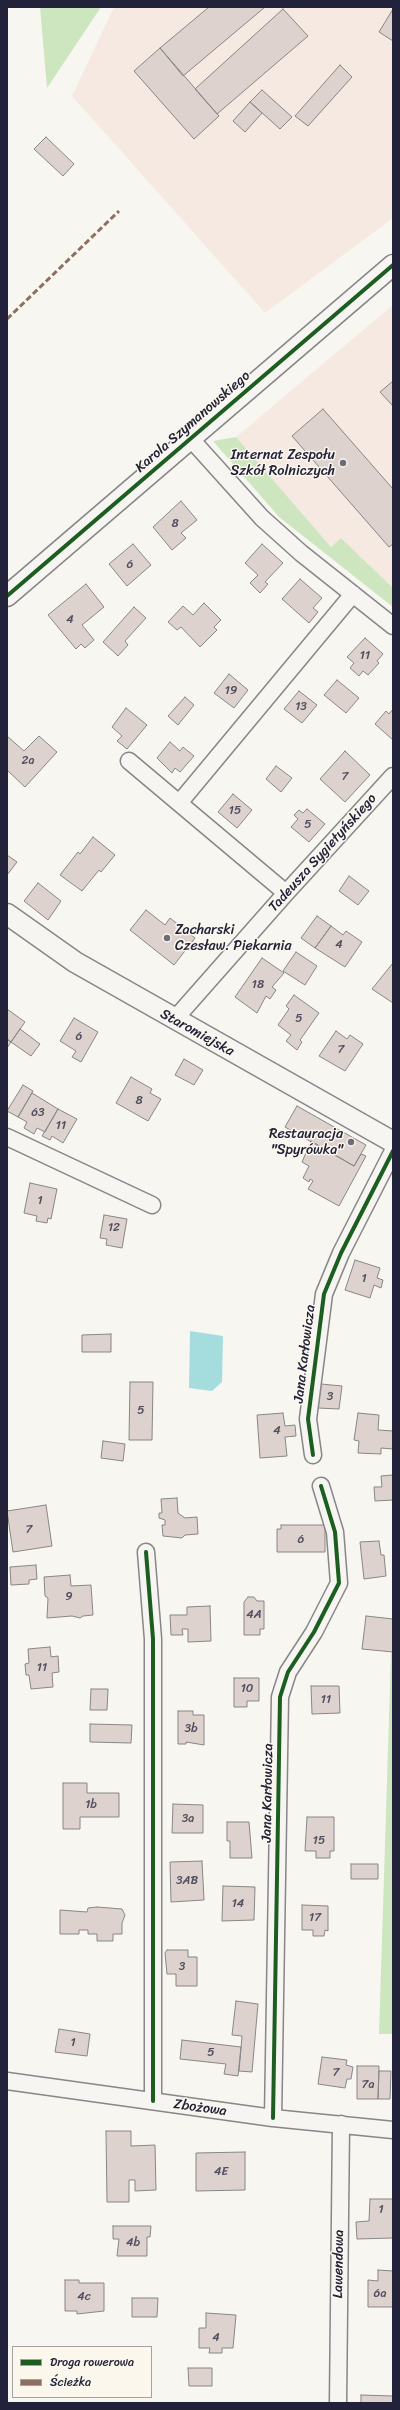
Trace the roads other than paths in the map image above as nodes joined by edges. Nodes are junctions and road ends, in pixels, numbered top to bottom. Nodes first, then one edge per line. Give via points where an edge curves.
1 (393, 265) edge
2 (190, 438) junction
3 (353, 594) junction
4 (7, 596) edge
5 (393, 626) edge
6 (129, 761) dead end
7 (393, 776) edge
8 (180, 802) junction
9 (286, 893) junction
10 (7, 914) edge
11 (174, 1020) junction
12 (7, 1140) edge
13 (393, 1142) edge
14 (393, 1150) edge
15 (152, 1205) dead end
16 (313, 1455) dead end
17 (321, 1486) dead end
18 (146, 1552) dead end
19 (7, 2081) edge
20 (153, 2102) junction
21 (273, 2118) junction
22 (341, 2124) junction
23 (393, 2130) edge
24 (338, 2403) edge

1 - 2 street, Karola Szymanowskiego
2 - 3 street via 262,518 301,554
2 - 4 street, Karola Szymanowskiego
3 - 5 street
3 - 8 street
6 - 8 street
7 - 9 street, Tadeusza Sygietyńskiego
8 - 9 street
9 - 11 street, Tadeusza Sygietyńskiego
10 - 11 street, Staromiejska via 75,962
11 - 13 street, Staromiejska
12 - 15 street
14 - 16 street, Jana Karłowicza via 341,1253 324,1294 308,1419
17 - 21 street, Jana Karłowicza via 335,1532 339,1583 314,1632 288,1672 280,1697
18 - 20 street via 153,1639
19 - 20 street, Zbożowa
20 - 21 street, Zbożowa
21 - 22 street, Zbożowa
22 - 23 street, Zbożowa
22 - 24 street, Lawendowa

